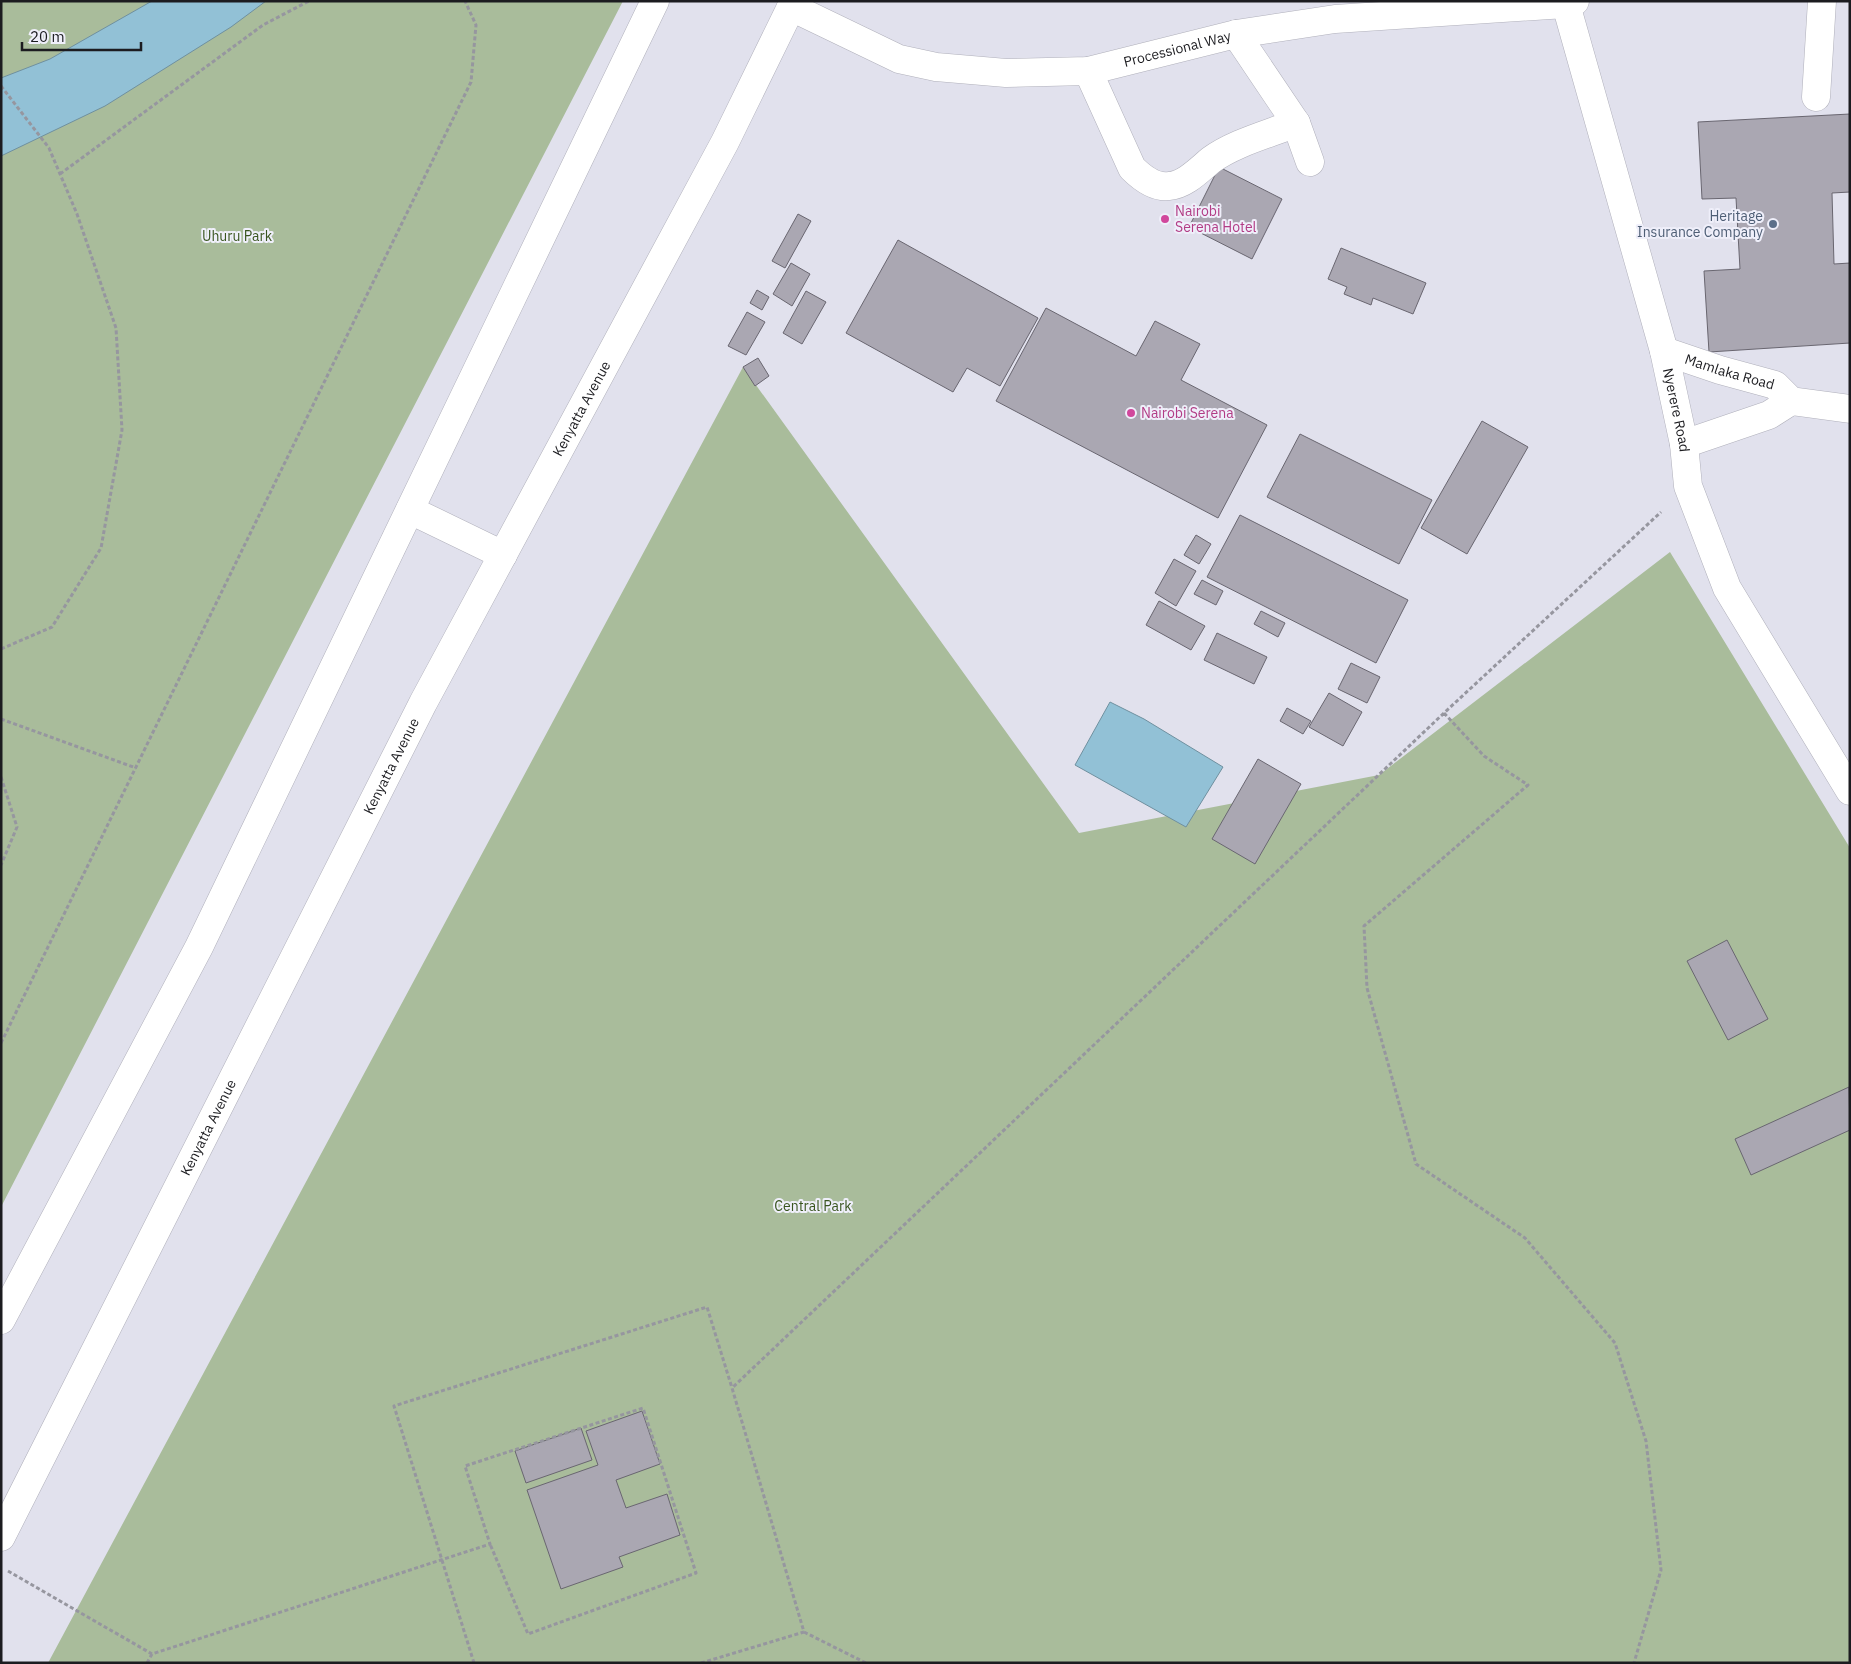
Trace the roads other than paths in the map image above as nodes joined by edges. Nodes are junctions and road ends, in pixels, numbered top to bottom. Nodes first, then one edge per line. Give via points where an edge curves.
1 (655, 1) edge
2 (1822, 1) edge
3 (1568, 2) edge
4 (793, 4) edge
5 (1333, 10) edge
6 (1236, 34) junction
7 (1088, 71) junction
8 (1816, 97) dead end
9 (1296, 123) junction
10 (1310, 162) dead end
11 (1664, 351) junction
12 (1792, 401) junction
13 (1850, 409) edge
14 (1684, 444) junction
15 (410, 510) junction
16 (502, 555) junction
17 (1850, 790) edge
18 (1, 1320) edge
19 (1, 1537) edge

1 - 15 main road
2 - 8 main road
3 - 5 main road, Processional Way
3 - 11 main road, Nyerere Road
4 - 7 main road, Processional Way via 899,59 936,67 1006,73
4 - 16 main road, Kenyatta Avenue via 725,142
5 - 6 main road, Processional Way
6 - 7 main road, Processional Way
6 - 9 main road
7 - 9 main road via 1132,168 1156,184 1181,183 1222,152
9 - 10 main road
11 - 12 main road, Mamlaka Road via 1775,385
11 - 14 main road, Nyerere Road
12 - 13 main road
12 - 14 main road, Mamlaka Road via 1769,414
14 - 17 main road, Nyerere Road via 1688,486 1727,588
15 - 16 main road
15 - 18 main road via 199,947
16 - 19 main road, Kenyatta Avenue via 423,703

